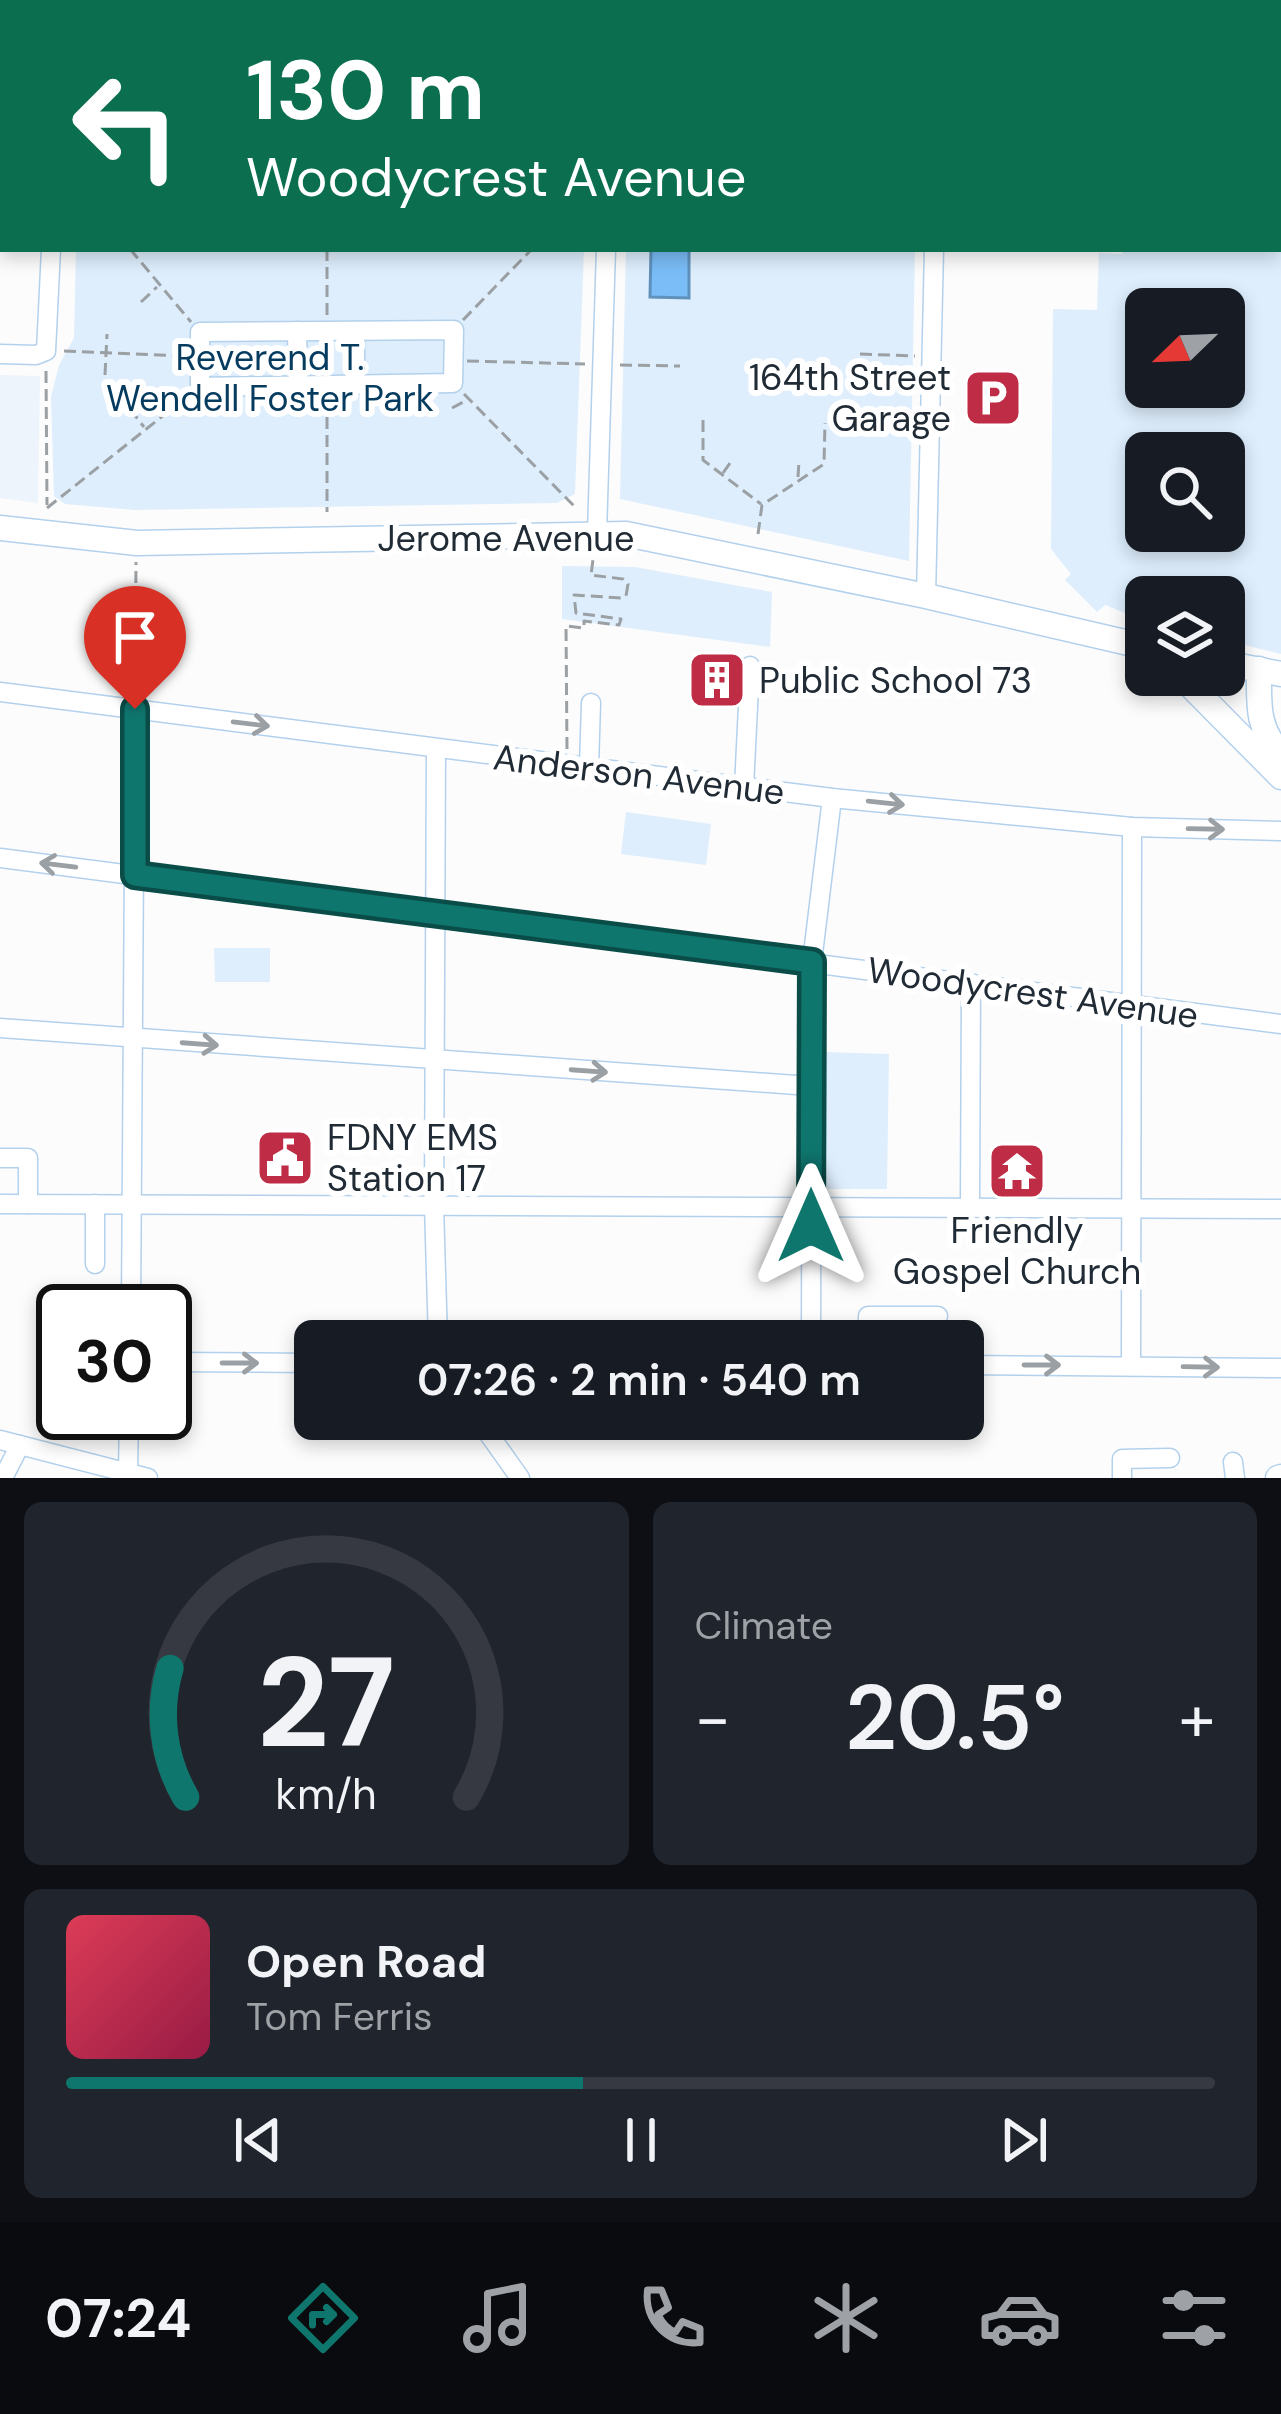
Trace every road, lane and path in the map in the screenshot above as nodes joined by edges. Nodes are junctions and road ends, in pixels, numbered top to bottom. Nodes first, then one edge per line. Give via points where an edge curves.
1 (51, 252) edge
2 (133, 252) edge
3 (327, 252) edge
4 (529, 252) edge
5 (606, 252) edge
6 (934, 252) edge
7 (160, 284) junction
8 (141, 302) dead end
9 (454, 330) junction
10 (327, 331) junction
11 (355, 331) junction
12 (200, 332) junction
13 (297, 332) junction
14 (107, 334) dead end
15 (106, 353) junction
16 (0, 354) edge
17 (860, 355) dead end
18 (917, 356) dead end
19 (52, 357) junction
20 (200, 357) junction
21 (454, 361) junction
22 (585, 364) dead end
23 (620, 365) dead end
24 (680, 366) dead end
25 (105, 374) dead end
26 (453, 383) junction
27 (327, 385) junction
28 (356, 385) junction
29 (298, 386) junction
30 (200, 387) junction
31 (468, 398) junction
32 (452, 408) dead end
33 (130, 410) dead end
34 (703, 420) dead end
35 (825, 423) dead end
36 (146, 429) junction
37 (733, 459) dead end
38 (799, 461) dead end
39 (722, 474) junction
40 (798, 481) junction
41 (762, 506) junction
42 (577, 508) dead end
43 (327, 512) dead end
44 (0, 529) edge
45 (598, 533) junction
46 (758, 534) dead end
47 (136, 575) dead end
48 (591, 575) dead end
49 (926, 596) junction
50 (1125, 642) edge
51 (750, 666) dead end
52 (1270, 672) edge
53 (0, 692) edge
54 (1201, 696) edge
55 (135, 700) junction
56 (591, 703) dead end
57 (436, 748) junction
58 (567, 751) dead end
59 (1281, 754) edge
60 (589, 767) junction
61 (1281, 777) edge
62 (744, 787) junction
63 (832, 798) junction
64 (1132, 827) junction
65 (1281, 831) edge
66 (0, 857) edge
67 (135, 875) junction
68 (436, 914) junction
69 (812, 962) junction
70 (971, 983) junction
71 (1132, 1005) junction
72 (1281, 1024) edge
73 (0, 1028) edge
74 (134, 1039) junction
75 (435, 1061) junction
76 (811, 1086) junction
77 (0, 1158) edge
78 (0, 1204) edge
79 (28, 1204) junction
80 (95, 1204) junction
81 (132, 1204) junction
82 (434, 1205) junction
83 (811, 1207) junction
84 (970, 1207) junction
85 (1132, 1208) junction
86 (1281, 1209) edge
87 (95, 1264) dead end
88 (131, 1284) edge
89 (938, 1316) dead end
90 (437, 1320) edge
91 (811, 1320) edge
92 (868, 1320) edge
93 (192, 1362) edge
94 (294, 1363) edge
95 (984, 1365) edge
96 (1131, 1366) junction
97 (1281, 1368) edge
98 (129, 1440) edge
99 (493, 1440) edge
100 (10, 1443) edge
101 (1170, 1458) dead end
102 (128, 1473) junction
103 (3, 1478) edge
104 (148, 1478) edge
105 (520, 1478) edge
106 (1122, 1478) edge

1 - 19 street
2 - 7 path
3 - 10 path
4 - 9 path
5 - 45 street
6 - 49 street
7 - 8 path
7 - 12 path
9 - 11 street
9 - 21 street
10 - 11 street
10 - 13 street
11 - 28 street
12 - 13 street
12 - 20 street
13 - 29 street
14 - 15 path
15 - 19 path
15 - 20 path
15 - 25 path
16 - 19 street
17 - 18 path
19 - 36 path via 47,508
20 - 30 street
21 - 22 path
21 - 26 street
23 - 24 path
26 - 28 street
26 - 31 path
27 - 28 street
27 - 29 street
27 - 43 path
29 - 30 street
30 - 36 path
31 - 32 path
31 - 42 path
33 - 36 path
34 - 39 path via 703,460
35 - 40 path via 824,464
37 - 39 path
38 - 40 path
39 - 41 path
40 - 41 path
41 - 46 path
44 - 45 main road, Jerome Avenue via 136,543
45 - 49 main road, Jerome Avenue
47 - 55 path
48 - 58 path via 628,584 626,596 574,596 576,613 621,619 566,626
49 - 50 main road, Jerome Avenue
51 - 62 street
52 - 59 main road via 1260,721
53 - 55 street, Anderson Avenue
54 - 61 main road
55 -> 57 street, Anderson Avenue
55 - 67 street
56 - 60 street
57 - 60 street, Anderson Avenue
57 - 68 street
60 - 62 street, Anderson Avenue
62 - 63 street, Anderson Avenue
63 -> 64 street, Anderson Avenue
63 - 69 street
64 -> 65 street, Anderson Avenue
64 - 71 street
67 -> 66 street, Woodycrest Avenue
67 - 68 street, Woodycrest Avenue
67 - 74 street
68 - 69 street, Woodycrest Avenue
68 - 75 street
69 - 70 street, Woodycrest Avenue
69 - 76 street
70 - 71 street, Woodycrest Avenue
70 - 84 street
71 - 72 street, Woodycrest Avenue
71 - 85 street
73 - 74 street
74 -> 75 street
74 - 81 street
75 -> 76 street
75 - 82 street
76 - 83 street
77 - 79 street via 28,1158
78 - 79 street
79 - 80 street
80 - 81 street
80 - 87 street
81 - 82 street
81 - 88 street
82 - 83 street
82 - 90 street
83 - 84 street
83 - 91 street
84 - 85 street
85 - 86 street
85 - 96 street
89 - 92 street
93 -> 94 street
95 -> 96 street
96 -> 97 street
98 - 102 street
99 - 105 street
100 - 102 street
100 - 103 street
101 - 106 street via 1122,1459
102 - 104 street

